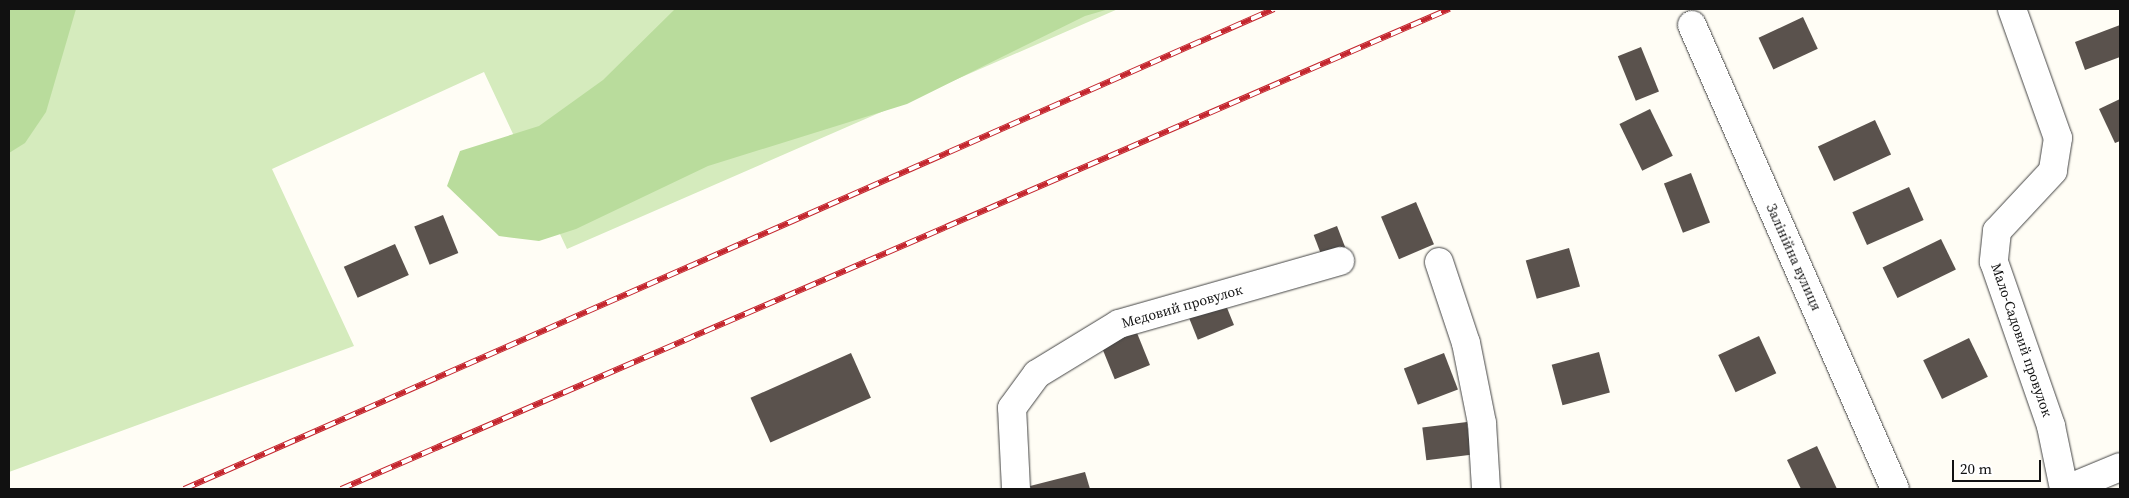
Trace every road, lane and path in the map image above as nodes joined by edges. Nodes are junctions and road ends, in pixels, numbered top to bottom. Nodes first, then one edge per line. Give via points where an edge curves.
1 (2012, 9) edge
2 (1692, 25) dead end
3 (1340, 260) dead end
4 (1439, 262) dead end
5 (2120, 467) edge
6 (1016, 489) edge
7 (1486, 489) edge
8 (1895, 489) edge
9 (2065, 489) edge

1 - 9 street, Мало-Садовий провулок via 2058,138 2053,171 1997,231 1994,262 2052,426
2 - 8 street, Залінійна вулиця
3 - 6 street, Медовий провулок via 1119,324 1037,374 1012,408
4 - 7 street via 1466,343 1482,423
5 - 9 street

